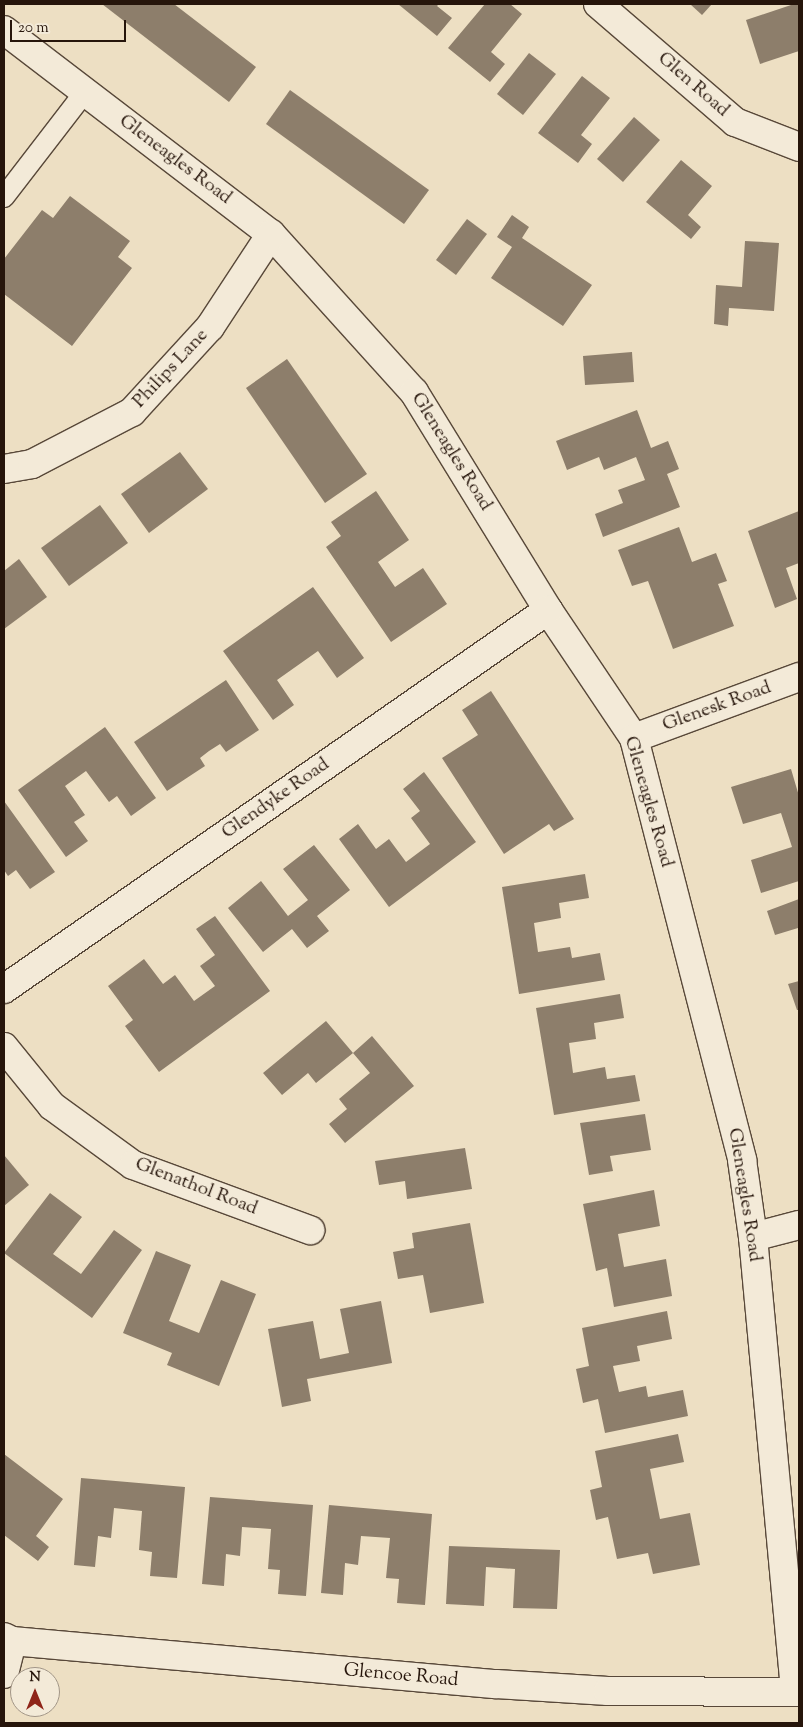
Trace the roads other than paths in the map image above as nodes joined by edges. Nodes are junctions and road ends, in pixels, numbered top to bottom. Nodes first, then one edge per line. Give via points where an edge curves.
1 (598, 4) edge
2 (5, 33) edge
3 (85, 92) junction
4 (799, 147) edge
5 (4, 197) edge
6 (272, 234) junction
7 (4, 468) edge
8 (548, 610) junction
9 (799, 677) edge
10 (634, 738) junction
11 (4, 989) edge
12 (4, 1047) edge
13 (799, 1225) edge
14 (310, 1230) dead end
15 (753, 1237) junction
16 (8, 1639) edge
17 (4, 1674) edge
18 (797, 1692) edge

1 - 4 street, Glen Road via 735,122
2 - 3 street, Gleneagles Road
3 - 5 lane
3 - 6 street, Gleneagles Road
6 - 7 street, Philips Lane via 210,327 132,412 32,464
6 - 8 street, Gleneagles Road via 414,392
8 - 10 street, Gleneagles Road
8 - 11 street, Glendyke Road
9 - 10 street, Glenesk Road
10 - 15 street, Gleneagles Road via 742,1160
12 - 14 street, Glenathol Road via 52,1106 133,1165
13 - 15 street
15 - 18 street, Gleneagles Road
16 - 17 street
16 - 18 street, Glencoe Road via 524,1686 608,1691

